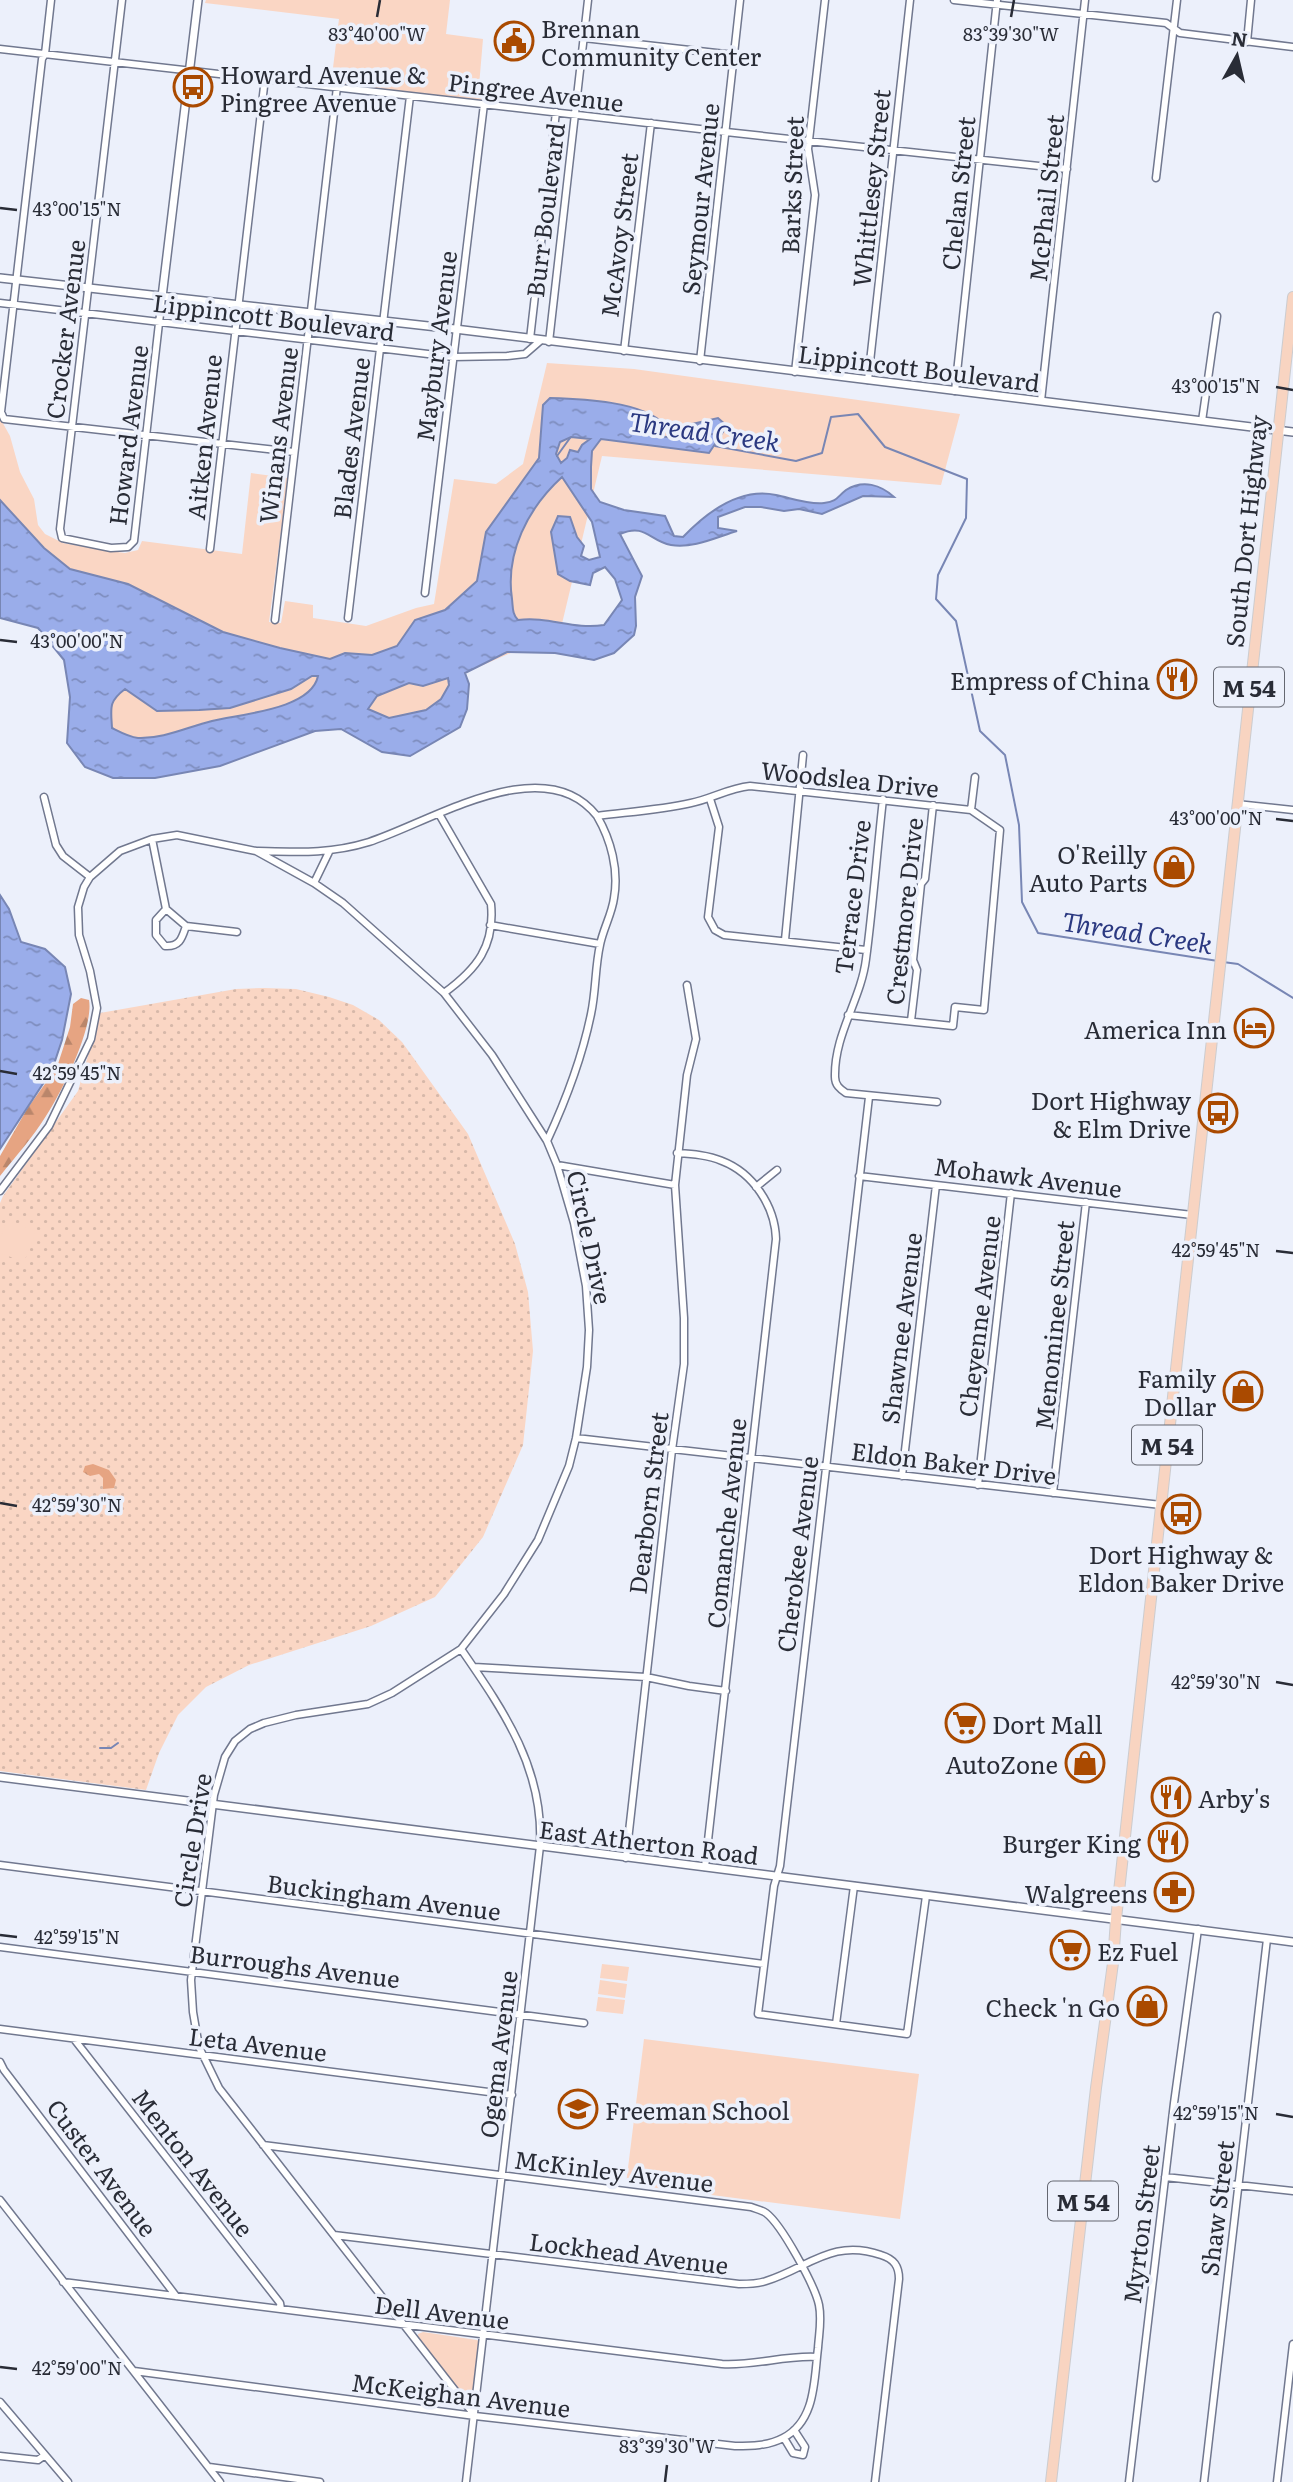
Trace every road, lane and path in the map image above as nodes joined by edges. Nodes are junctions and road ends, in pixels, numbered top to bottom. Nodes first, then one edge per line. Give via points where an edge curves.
1 (51, 0) edge
2 (122, 0) edge
3 (198, 0) edge
4 (588, 0) edge
5 (740, 0) edge
6 (825, 0) edge
7 (910, 0) edge
8 (954, 0) edge
9 (1085, 0) edge
10 (1177, 0) edge
11 (1251, 0) edge
12 (997, 2) edge
13 (1084, 14) junction
14 (1174, 28) junction
15 (584, 38) junction
16 (1247, 42) junction
17 (1293, 47) edge
18 (0, 49) edge
19 (45, 54) junction
20 (734, 55) junction
21 (115, 61) junction
22 (189, 70) junction
23 (265, 78) junction
24 (337, 87) junction
25 (410, 96) junction
26 (484, 104) junction
27 (556, 112) junction
28 (574, 115) junction
29 (651, 123) junction
30 (726, 132) junction
31 (809, 141) junction
32 (893, 151) junction
33 (980, 160) junction
34 (1067, 169) junction
35 (1156, 178) dead end
36 (0, 278) edge
37 (16, 280) junction
38 (88, 289) junction
39 (162, 297) junction
40 (1293, 297) edge
41 (0, 303) edge
42 (12, 305) junction
43 (238, 306) junction
44 (85, 313) junction
45 (311, 314) junction
46 (1217, 316) dead end
47 (160, 322) junction
48 (384, 322) junction
49 (456, 329) junction
50 (235, 331) junction
51 (308, 339) junction
52 (530, 339) junction
53 (540, 341) junction
54 (549, 342) junction
55 (380, 348) junction
56 (624, 351) junction
57 (453, 356) junction
58 (700, 361) junction
59 (795, 372) junction
60 (868, 380) junction
61 (955, 391) junction
62 (1041, 401) junction
63 (1202, 421) junction
64 (72, 427) junction
65 (1277, 430) junction
66 (1293, 432) edge
67 (146, 435) junction
68 (221, 444) junction
69 (294, 452) junction
70 (134, 541) joint
71 (210, 549) dead end
72 (425, 593) dead end
73 (348, 618) dead end
74 (275, 620) dead end
75 (803, 755) dead end
76 (975, 777) dead end
77 (801, 790) junction
78 (44, 797) dead end
79 (710, 799) junction
80 (883, 799) junction
81 (1237, 804) junction
82 (933, 805) junction
83 (971, 810) junction
84 (1293, 810) edge
85 (439, 814) junction
86 (597, 816) junction
87 (152, 839) junction
88 (256, 852) junction
89 (329, 852) junction
90 (90, 877) junction
91 (314, 883) junction
92 (166, 909) junction
93 (490, 925) junction
94 (186, 926) junction
95 (237, 932) dead end
96 (786, 940) junction
97 (600, 944) junction
98 (866, 950) junction
99 (687, 985) dead end
100 (444, 993) junction
101 (848, 1015) junction
102 (911, 1021) junction
103 (869, 1097) junction
104 (937, 1102) dead end
105 (547, 1141) junction
106 (677, 1153) junction
107 (557, 1165) junction
108 (777, 1170) dead end
109 (859, 1176) junction
110 (675, 1185) junction
111 (936, 1185) junction
112 (757, 1187) junction
113 (0, 1191) edge
114 (1011, 1193) junction
115 (1086, 1202) junction
116 (1192, 1215) junction
117 (576, 1438) junction
118 (672, 1450) junction
119 (752, 1459) junction
120 (826, 1467) junction
121 (902, 1476) junction
122 (978, 1485) junction
123 (1053, 1493) junction
124 (1161, 1505) junction
125 (461, 1648) junction
126 (474, 1667) junction
127 (646, 1677) junction
128 (726, 1691) junction
129 (0, 1777) edge
130 (214, 1805) junction
131 (540, 1846) junction
132 (626, 1858) junction
133 (0, 1865) edge
134 (705, 1867) junction
135 (777, 1877) junction
136 (854, 1886) junction
137 (202, 1892) junction
138 (926, 1896) junction
139 (1115, 1919) junction
140 (1198, 1929) junction
141 (530, 1934) junction
142 (1267, 1939) junction
143 (1293, 1942) edge
144 (0, 1947) edge
145 (764, 1964) junction
146 (192, 1971) junction
147 (521, 2014) junction
148 (584, 2023) dead end
149 (836, 2024) junction
150 (0, 2029) edge
151 (74, 2039) junction
152 (203, 2055) junction
153 (0, 2062) edge
154 (512, 2095) junction
155 (263, 2145) junction
156 (502, 2176) junction
157 (1165, 2177) junction
158 (1238, 2185) junction
159 (1293, 2191) edge
160 (0, 2200) edge
161 (334, 2235) junction
162 (494, 2256) junction
163 (801, 2264) junction
164 (63, 2282) junction
165 (176, 2296) junction
166 (281, 2309) junction
167 (404, 2326) junction
168 (484, 2336) junction
169 (1293, 2344) edge
170 (817, 2357) junction
171 (134, 2371) junction
172 (0, 2403) edge
173 (475, 2416) junction
174 (45, 2455) junction
175 (0, 2456) edge
176 (209, 2467) junction
177 (68, 2482) edge
178 (220, 2482) edge
179 (320, 2482) edge
180 (466, 2482) edge
181 (875, 2482) edge
182 (1051, 2482) edge
183 (1129, 2482) edge
184 (1204, 2482) edge
185 (1278, 2482) edge

1 - 19 street
2 - 21 street, Crocker Avenue
3 - 22 street, Howard Avenue
4 - 15 street, Burr Boulevard
5 - 20 street, Seymour Avenue
6 - 31 street, Barks Street
7 - 32 street, Whittlesey Street
8 - 12 street
9 - 13 street, McPhail Street
10 - 14 street
11 - 16 street
12 - 13 street
12 - 33 street, Chelan Street
13 - 14 street via 1166,23
13 - 34 street, McPhail Street
14 - 16 street via 1181,33
14 - 35 street
15 - 20 street
15 - 28 street, Burr Boulevard
16 - 17 street
18 - 19 street, Pingree Avenue
19 - 21 street, Pingree Avenue
19 - 37 street
20 - 30 street, Seymour Avenue
21 - 22 street, Pingree Avenue
21 - 38 street, Crocker Avenue
22 - 23 street, Pingree Avenue
22 - 39 street, Howard Avenue
23 - 24 street, Pingree Avenue
23 - 43 street, Aitken Avenue
24 - 25 street, Pingree Avenue
24 - 45 street, Winans Avenue
25 - 26 street, Pingree Avenue
25 - 48 street, Blades Avenue
26 - 27 street, Pingree Avenue
26 - 49 street, Maybury Avenue
27 - 28 street, Pingree Avenue
27 - 52 street, Burr Boulevard
28 - 29 street, Pingree Avenue
28 - 54 street, Burr Boulevard
29 - 30 street, Pingree Avenue
29 - 56 street, McAvoy Street
30 - 31 street, Pingree Avenue
30 - 58 street, Seymour Avenue
31 - 32 street, Pingree Avenue
31 - 59 street, Barks Street via 808,164 815,195
32 - 33 street, Pingree Avenue
32 - 60 street, Whittlesey Street
33 - 34 street, Pingree Avenue
33 - 61 street, Chelan Street
34 - 62 street, McPhail Street
36 - 37 street, Lippincott Boulevard
37 - 38 street, Lippincott Boulevard
37 - 42 street
38 - 39 street, Lippincott Boulevard
38 - 44 street, Crocker Avenue
39 - 43 street, Lippincott Boulevard
39 - 47 street, Howard Avenue
40 - 65 main road, South Dort Highway / M 54
41 - 42 street, Lippincott Boulevard
42 - 44 street, Lippincott Boulevard
42 - 64 street via 4,419
43 - 45 street, Lippincott Boulevard
43 - 50 street, Aitken Avenue
44 - 47 street, Lippincott Boulevard
44 - 64 street, Crocker Avenue
45 - 48 street, Lippincott Boulevard
45 - 51 street, Winans Avenue
46 - 63 street
47 - 50 street, Lippincott Boulevard
47 - 67 street, Howard Avenue
48 - 49 street, Lippincott Boulevard
48 - 55 street, Blades Avenue
49 - 52 street, Lippincott Boulevard
49 - 57 street, Maybury Avenue
50 - 51 street, Lippincott Boulevard
50 - 68 street, Aitken Avenue
51 - 55 street, Lippincott Boulevard
51 - 69 street, Winans Avenue
52 - 53 street, Lippincott Boulevard
53 - 54 street, Lippincott Boulevard
53 - 57 street, Lippincott Boulevard via 525,354
54 - 56 street, Lippincott Boulevard
55 - 57 street, Lippincott Boulevard
55 - 73 street, Blades Avenue
56 - 58 street, Lippincott Boulevard
57 - 72 street, Maybury Avenue
58 - 59 street, Lippincott Boulevard
59 - 60 street, Lippincott Boulevard
60 - 61 street, Lippincott Boulevard
61 - 62 street, Lippincott Boulevard
62 - 63 street, Lippincott Boulevard
63 - 65 street, Lippincott Boulevard
64 - 67 street
64 - 70 street, Crocker Avenue via 62,538 111,548 128,547
65 - 66 street, Lippincott Boulevard
65 - 81 main road, South Dort Highway / M 54
67 - 68 street
67 - 70 street, Howard Avenue
68 - 69 street
68 - 71 street, Aitken Avenue
69 - 74 street, Winans Avenue
75 - 77 street
76 - 83 street, Woodslea Drive
77 - 79 street, Woodslea Drive via 750,786
77 - 80 street, Woodslea Drive
77 - 96 street
78 - 90 street via 56,845
79 - 86 street, Woodslea Drive
79 - 96 street via 719,827 708,917 719,934
80 - 82 street, Woodslea Drive
80 - 98 street, Terrace Drive
81 - 84 street
81 - 116 main road, South Dort Highway / M 54
82 - 83 street, Woodslea Drive
82 - 102 street, Crestmore Drive via 913,960
83 - 102 street, Woodslea Drive via 1000,830 984,1010 956,1007 953,1026
85 - 86 street via 497,792 536,787 574,796
85 - 89 street
85 - 93 street via 491,904
86 - 97 street via 609,842 616,880
87 - 88 street, Circle Drive via 177,835
87 - 90 street, Circle Drive via 120,851
87 - 92 street
88 - 89 street
88 - 91 street, Circle Drive
89 - 91 street
90 - 113 street via 78,907 79,935 97,1008 90,1038 49,1126
91 - 100 street, Circle Drive
92 - 94 street
92 - 94 street via 155,929 165,946 179,944
93 - 97 street
93 - 100 street via 491,937 481,957
94 - 95 street
96 - 98 street
97 - 105 street via 585,1041
98 - 101 street, Terrace Drive via 860,987
99 - 106 street, Dearborn Street via 696,1039
100 - 105 street, Circle Drive via 492,1055
101 - 102 street
101 - 103 street, Terrace Drive via 834,1079 846,1093
103 - 104 street
103 - 109 street, Cherokee Avenue
105 - 107 street, Circle Drive
106 - 110 street, Dearborn Street
106 - 112 street, Comanche Avenue via 720,1160
107 - 110 street
107 - 117 street, Circle Drive via 580,1251 588,1309 587,1367
108 - 112 street
109 - 111 street, Mohawk Avenue
109 - 120 street, Cherokee Avenue
110 - 118 street, Dearborn Street via 684,1364
111 - 114 street, Mohawk Avenue
111 - 121 street, Shawnee Avenue
112 - 119 street, Comanche Avenue via 776,1223 776,1239
114 - 115 street, Mohawk Avenue
114 - 122 street, Cheyenne Avenue
115 - 116 street, Mohawk Avenue
115 - 123 street, Menominee Street
116 - 124 main road, South Dort Highway / M 54
117 - 118 street, Eldon Baker Drive
117 - 125 street, Circle Drive via 562,1486 538,1540 504,1594
118 - 119 street, Eldon Baker Drive
118 - 127 street, Dearborn Street
119 - 120 street, Eldon Baker Drive
119 - 128 street, Comanche Avenue
120 - 121 street, Eldon Baker Drive
120 - 135 street, Cherokee Avenue
121 - 122 street, Eldon Baker Drive
122 - 123 street, Eldon Baker Drive
123 - 124 street, Eldon Baker Drive
124 - 139 main road, South Dort Highway / M 54
125 - 126 street, Ogema Avenue
125 - 130 street, Circle Drive via 368,1704 296,1715 250,1729 225,1757
126 - 127 street
126 - 131 street, Ogema Avenue via 500,1706 528,1764 541,1811
127 - 128 street
127 - 132 street, Dearborn Street
128 - 134 street, Comanche Avenue
129 - 130 street, East Atherton Road
130 - 131 street, East Atherton Road
130 - 137 street, Circle Drive
131 - 132 street, East Atherton Road
131 - 141 street, Ogema Avenue
132 - 134 street, East Atherton Road
133 - 137 street, Buckingham Avenue
134 - 135 street, East Atherton Road
135 - 136 street, East Atherton Road
135 - 145 street, Cherokee Avenue
136 - 138 street, East Atherton Road
136 - 149 street
137 - 141 street, Buckingham Avenue
137 - 146 street, Circle Drive
138 - 139 street, East Atherton Road
138 - 149 street via 907,2034
139 - 140 street, East Atherton Road
139 - 182 main road, South Dort Highway / M 54
140 - 142 street, East Atherton Road
140 - 157 street, Myrton Street
141 - 145 street, Buckingham Avenue
141 - 147 street, Ogema Avenue
142 - 143 street, East Atherton Road
142 - 158 street, Shaw Street
144 - 146 street, Burroughs Avenue
145 - 149 street, Cherokee Avenue via 758,2014
146 - 147 street, Burroughs Avenue
146 - 152 street, Circle Drive via 193,2012
147 - 148 street, Burroughs Avenue
147 - 154 street, Ogema Avenue
150 - 151 street, Leta Avenue
151 - 152 street, Leta Avenue
151 - 166 street, Menton Avenue
152 - 154 street, Leta Avenue
152 - 155 street, Circle Drive via 219,2088
153 - 165 street, Custer Avenue
154 - 156 street, Ogema Avenue
155 - 156 street, McKinley Avenue
155 - 161 street, Circle Drive
156 - 162 street, Ogema Avenue
156 - 163 street, McKinley Avenue via 751,2207 774,2220
157 - 158 street
157 - 183 street, Myrton Street
158 - 159 street
158 - 184 street, Shaw Street
160 - 164 street
161 - 162 street, Lockhead Avenue
161 - 167 street, Circle Drive
162 - 163 street, Lockhead Avenue via 739,2284 768,2281
162 - 168 street, Ogema Avenue
163 - 170 street via 820,2311
163 - 181 street, Lockhead Avenue via 852,2250 874,2252 894,2261 899,2271
164 - 165 street, Dell Avenue
164 - 171 street
165 - 166 street, Dell Avenue
166 - 167 street, Dell Avenue
167 - 168 street, Dell Avenue
167 - 173 street, Circle Drive
168 - 170 street, Dell Avenue via 741,2365
168 - 173 street, Ogema Avenue
169 - 185 street
170 - 173 street, McKeighan Avenue via 812,2400 804,2419 789,2434 764,2444 735,2446
171 - 173 street, McKeighan Avenue
171 - 176 street
172 - 174 street
173 - 180 street, Ogema Avenue
174 - 175 street via 38,2460
174 - 177 street
176 - 178 street
176 - 179 street

